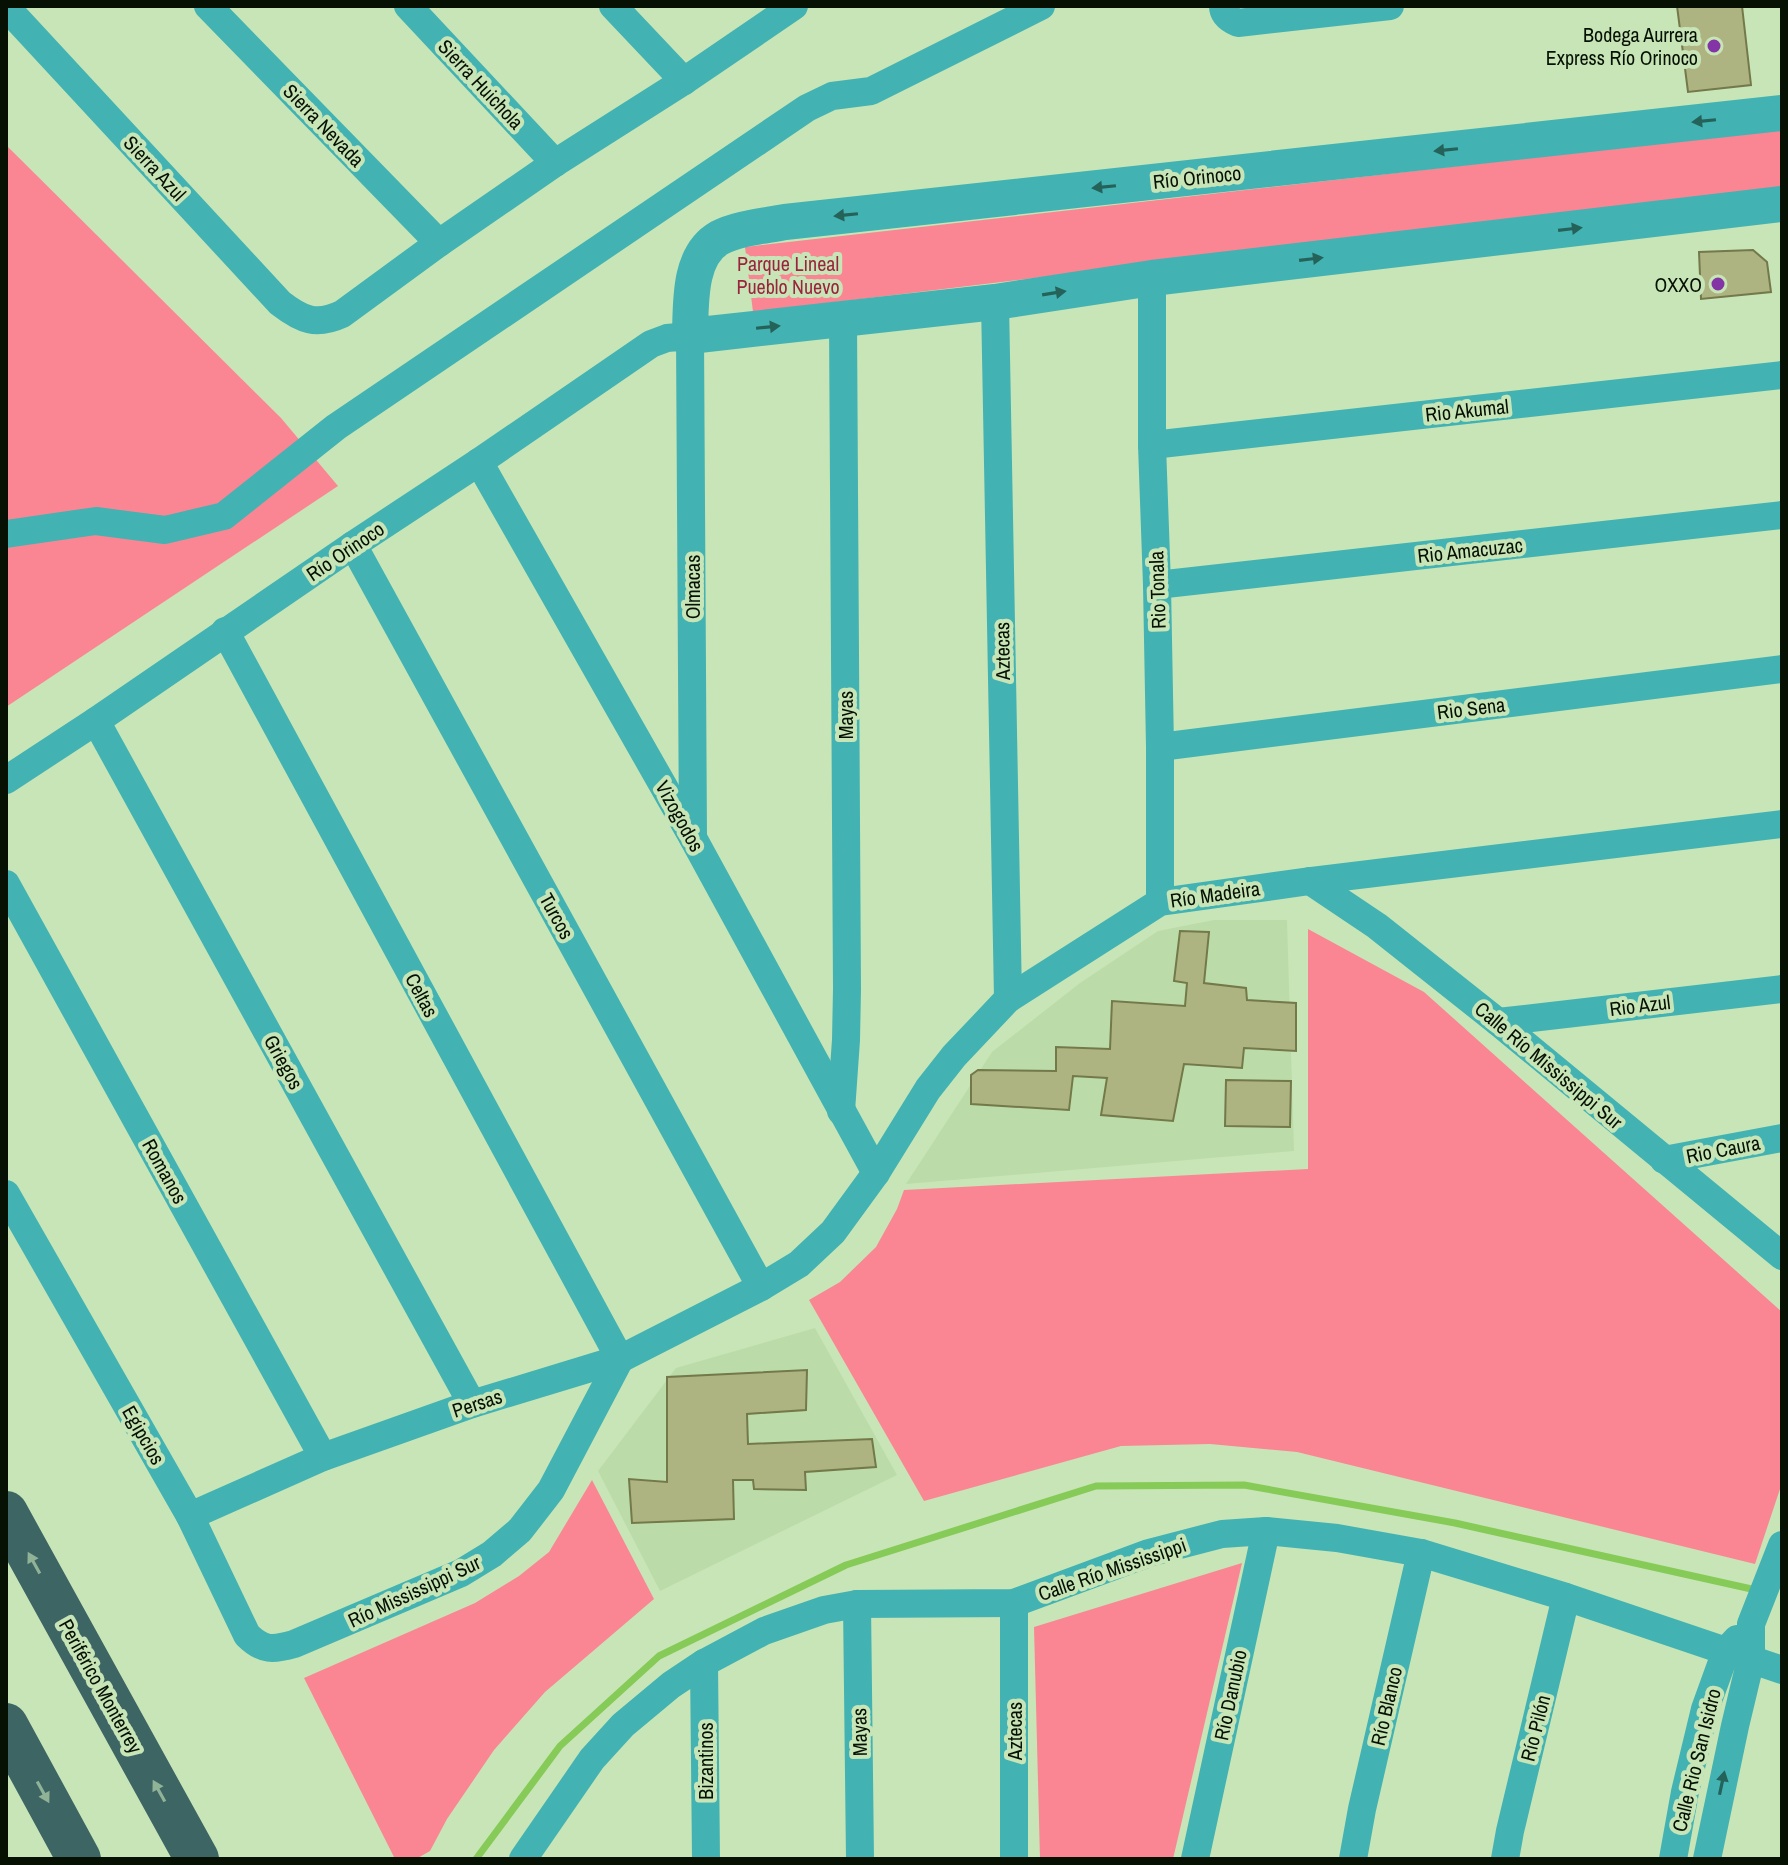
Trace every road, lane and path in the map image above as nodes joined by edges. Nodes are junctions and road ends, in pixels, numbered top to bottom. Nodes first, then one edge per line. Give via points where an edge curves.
1 (208, 6) edge
2 (408, 6) edge
3 (613, 6) edge
4 (794, 6) edge
5 (1041, 6) edge
6 (1223, 6) edge
7 (1390, 6) edge
8 (6, 7) edge
9 (684, 81) junction
10 (1782, 113) edge
11 (555, 163) junction
12 (1782, 204) edge
13 (439, 243) junction
14 (1152, 278) junction
15 (995, 302) junction
16 (843, 320) junction
17 (690, 336) junction
18 (1782, 375) edge
19 (1152, 445) junction
20 (479, 462) junction
21 (1782, 515) edge
22 (6, 534) edge
23 (353, 545) junction
24 (1157, 585) junction
25 (225, 631) junction
26 (1782, 669) edge
27 (96, 721) junction
28 (1160, 747) junction
29 (6, 780) edge
30 (1782, 824) edge
31 (693, 838) junction
32 (1310, 881) junction
33 (6, 884) edge
34 (1160, 902) junction
35 (1782, 989) edge
36 (1008, 999) junction
37 (1498, 1022) junction
38 (841, 1111) junction
39 (1782, 1138) edge
40 (1664, 1160) junction
41 (876, 1173) junction
42 (6, 1194) edge
43 (1782, 1256) edge
44 (761, 1287) junction
45 (620, 1359) junction
46 (472, 1404) junction
47 (323, 1457) junction
48 (6, 1513) edge
49 (190, 1516) junction
50 (1266, 1531) junction
51 (1780, 1551) edge
52 (1421, 1553) junction
53 (1566, 1597) junction
54 (1014, 1603) junction
55 (857, 1604) junction
56 (294, 1644) joint
57 (1739, 1655) junction
58 (704, 1663) junction
59 (1782, 1670) edge
60 (6, 1725) edge
61 (549, 1820) junction
62 (79, 1859) edge
63 (197, 1859) edge
64 (523, 1859) edge
65 (549, 1859) edge
66 (706, 1859) edge
67 (860, 1859) edge
68 (1014, 1859) edge
69 (1195, 1859) edge
70 (1353, 1859) edge
71 (1505, 1859) edge
72 (1673, 1859) edge
73 (1707, 1859) edge

1 - 13 street, Sierra Nevada
2 - 11 street, Sierra Huichola
3 - 9 street
4 - 9 street
5 - 22 street via 871,91 832,96 807,108 336,427 224,516 165,530 96,521
6 - 7 street via 1238,23
8 - 13 street, Sierra Azul via 293,313 310,321 328,321
9 - 11 street
10 -> 17 street, Río Orinoco via 748,229 719,238 704,251 691,299
11 - 13 street
14 -> 12 street, Río Orinoco
15 -> 14 street, Río Orinoco
14 - 19 street, Rio Tonala
15 - 16 street, Río Orinoco
15 - 36 street, Aztecas
17 -> 16 street, Río Orinoco
16 - 38 street, Mayas via 847,1002
17 - 20 street, Río Orinoco via 651,344
17 - 31 street, Olmacas
18 - 19 street, Rio Akumal
19 - 24 street, Rio Tonala
20 - 23 street, Río Orinoco
20 - 31 street, Vizogodos
21 - 24 street, Rio Amacuzac
23 - 25 street, Río Orinoco
23 - 44 street, Turcos
24 - 28 street, Rio Tonala
25 - 27 street, Río Orinoco
25 - 45 street, Celtas
26 - 28 street, Rio Sena
27 - 29 street, Río Orinoco
27 - 46 street, Griegos
28 - 34 street, Rio Tonala
30 - 32 street, Río Madeira
31 - 38 street, Vizogodos
32 - 34 street, Río Madeira
32 - 37 street, Calle Río Mississippi Sur via 1377,926
33 - 47 street, Romanos
34 - 36 street, Río Madeira
35 - 37 street, Rio Azul
36 - 41 street, Río Madeira via 928,1089
37 - 40 street, Calle Río Mississippi Sur
38 - 41 street, Vizogodos
39 - 40 street, Rio Caura
40 - 43 street, Calle Río Mississippi Sur
41 - 44 street, Río Madeira via 833,1232 799,1264
42 - 49 street, Egipcios
44 - 45 street, Persas
45 - 46 street, Persas
45 - 56 street, Río Mississippi Sur via 551,1490 520,1530 461,1573
46 - 47 street, Persas
47 - 49 street, Persas
63 -> 48 highway, Periférico Monterrey
49 - 56 street, Egipcios via 247,1635 266,1648
50 - 52 street, Calle Río Mississippi
50 - 54 street, Calle Río Mississippi via 1222,1534 1149,1553
50 - 69 street, Río Danubio
51 - 57 street, Calle Rio San Isidro
52 - 53 street, Calle Río Mississippi
52 - 70 street, Río Blanco
53 - 57 street, Calle Río Mississippi
53 - 71 street, Río Pilón
54 - 55 street, Calle Río Mississippi
54 - 68 street, Aztecas
55 - 58 street, Calle Río Mississippi via 792,1620
55 - 67 street, Mayas
57 - 59 street, Calle Río Mississippi
57 - 72 street, Calle Rio San Isidro via 1705,1709
73 -> 57 street, Calle Rio San Isidro via 1735,1726
58 - 61 street, Calle Río Mississippi via 623,1725
58 - 66 street, Bizantinos
60 -> 62 highway
61 - 64 street, Calle Río Mississippi
61 - 65 street

